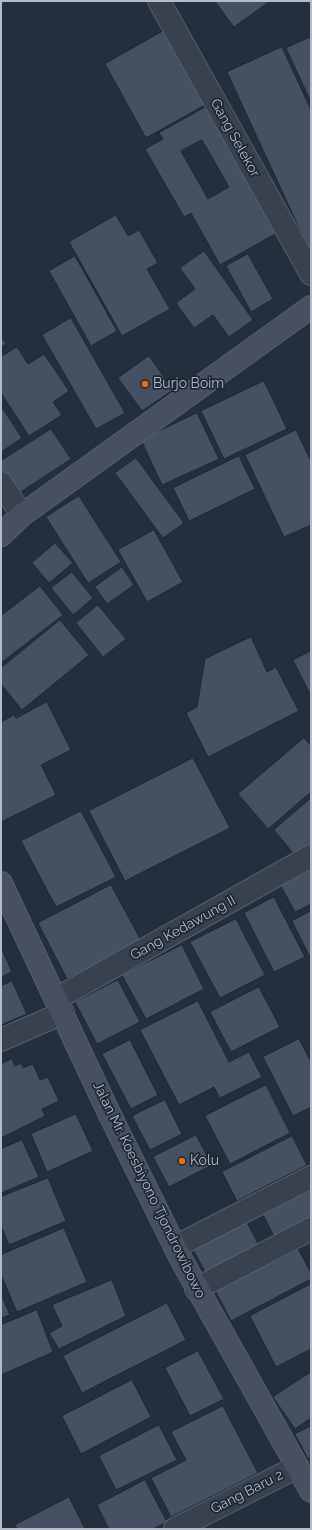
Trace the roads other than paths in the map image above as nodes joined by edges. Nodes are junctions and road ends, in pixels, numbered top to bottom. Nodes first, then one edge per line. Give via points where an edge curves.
1 (159, 1) edge
2 (311, 274) edge
3 (311, 307) edge
4 (1, 483) edge
5 (22, 515) junction
6 (1, 535) edge
7 (311, 856) edge
8 (1, 883) edge
9 (59, 1006) junction
10 (1, 1040) edge
11 (311, 1177) edge
12 (311, 1230) edge
13 (176, 1247) junction
14 (196, 1289) junction
15 (297, 1467) junction
16 (311, 1491) edge
17 (175, 1529) edge

1 - 2 street, Gang Selekor
3 - 5 main road
4 - 5 street
5 - 6 main road
7 - 9 street, Gang Kedawung II
8 - 9 main road, Jalan Mr. Koesbiyono Tjondrowibowo
9 - 10 street, Gang Kedawung II
9 - 13 main road, Jalan Mr. Koesbiyono Tjondrowibowo
11 - 13 street
12 - 14 street
13 - 14 main road, Jalan Mr. Koesbiyono Tjondrowibowo
14 - 15 main road, Jalan Mr. Koesbiyono Tjondrowibowo
15 - 16 main road, Jalan Mr. Koesbiyono Tjondrowibowo
15 - 17 street, Gang Baru 2

